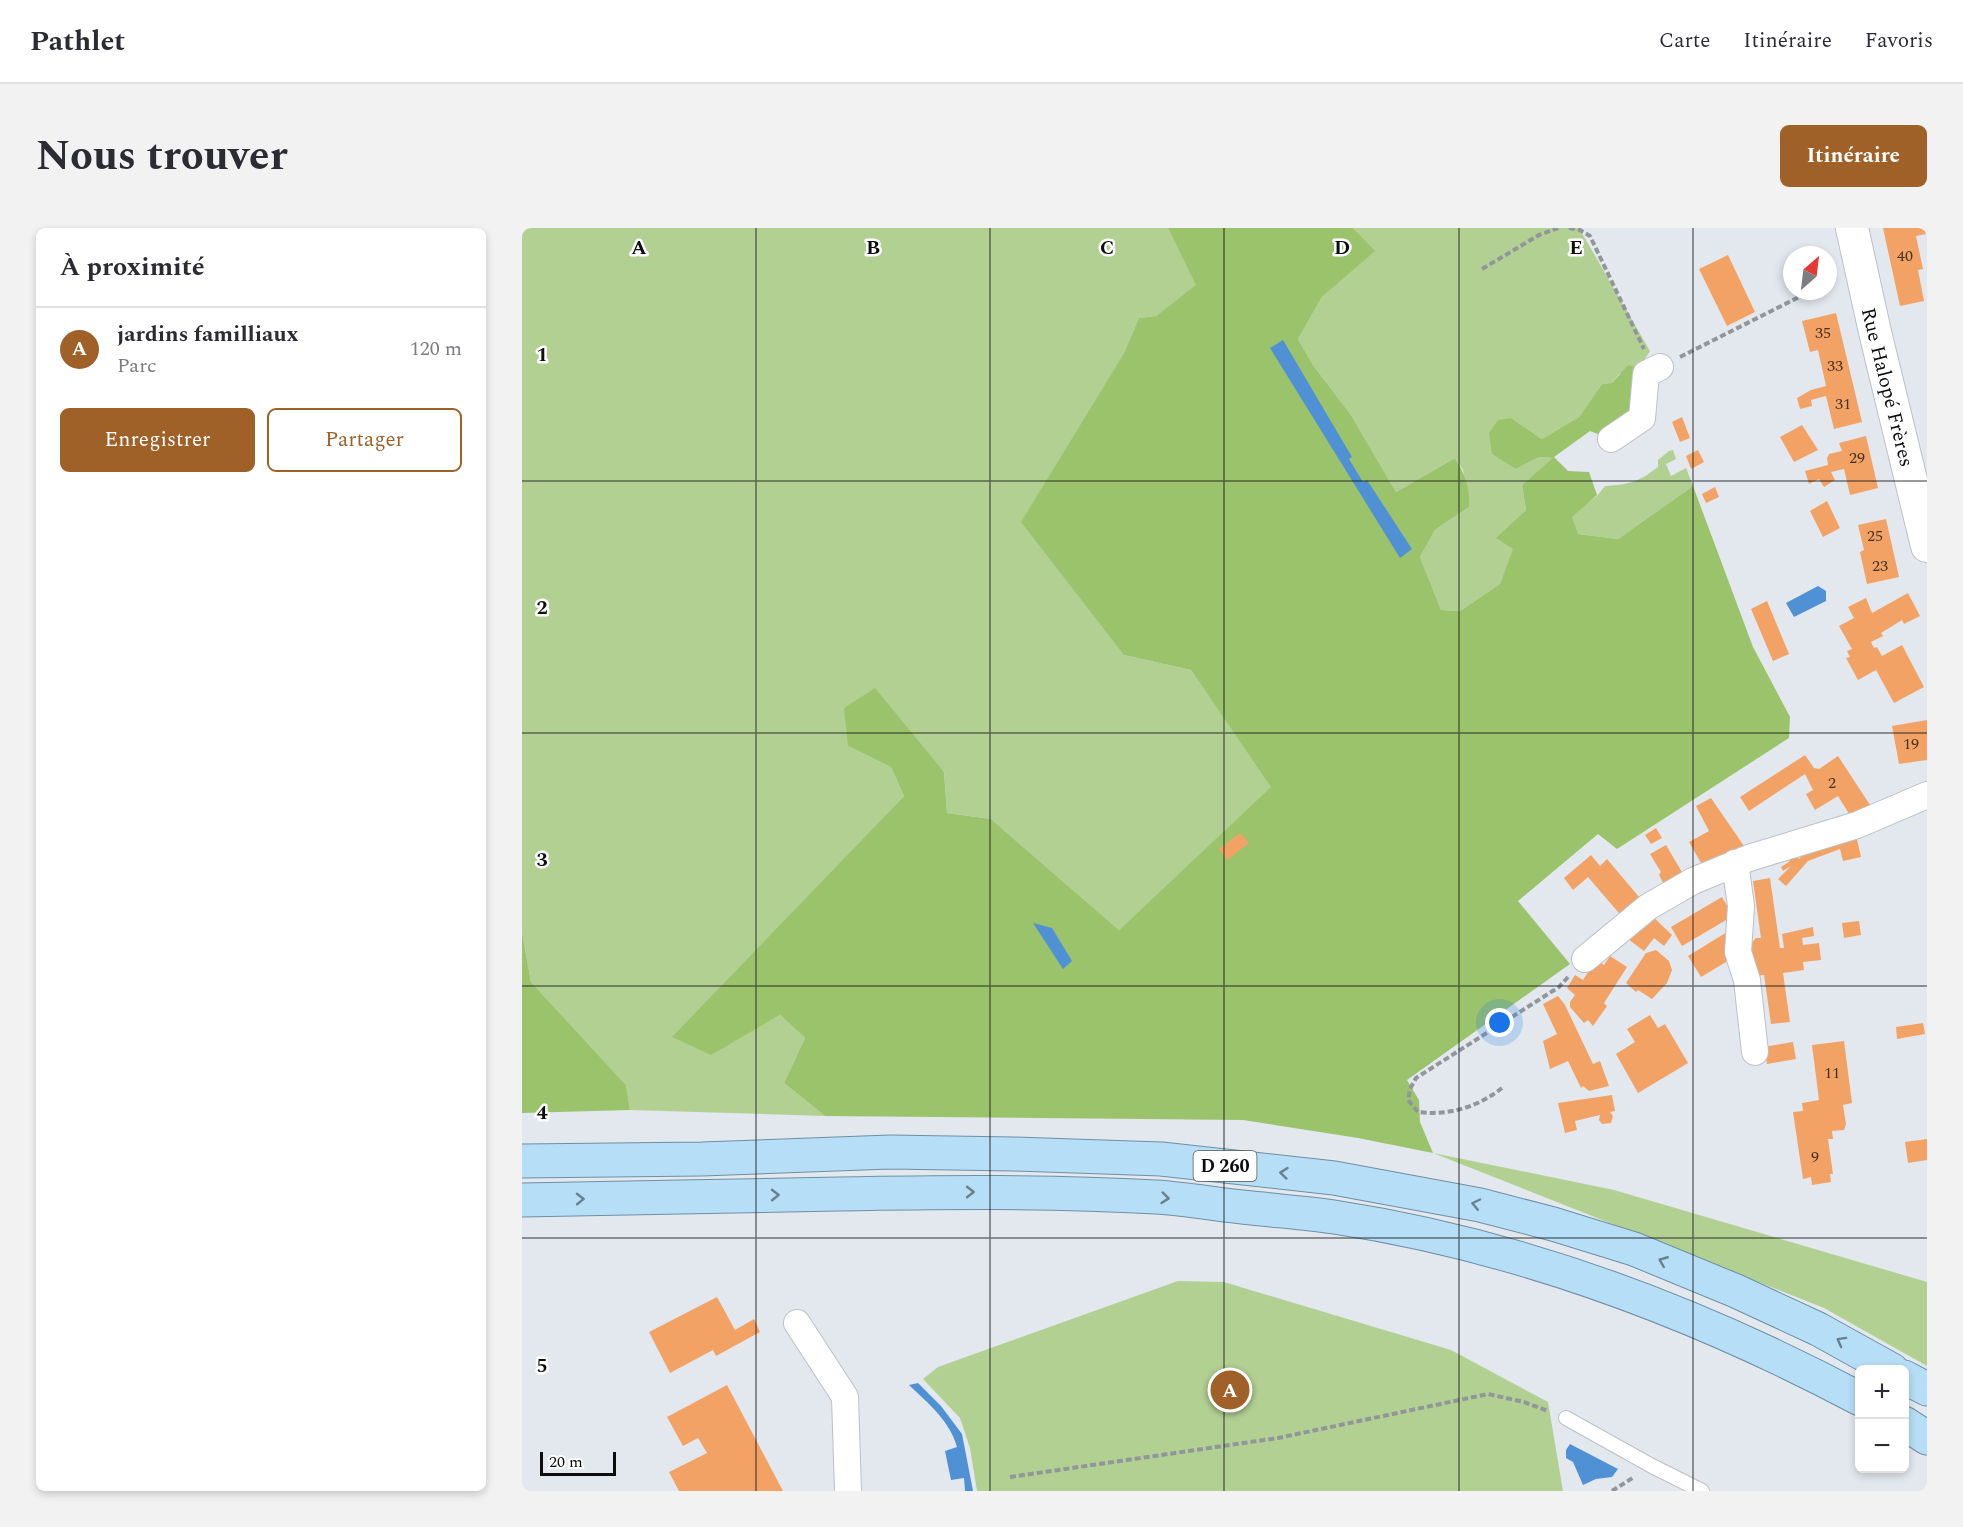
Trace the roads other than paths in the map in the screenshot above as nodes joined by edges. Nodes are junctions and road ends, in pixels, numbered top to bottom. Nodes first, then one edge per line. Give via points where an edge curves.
1 (1852, 228) edge
2 (1660, 367) road end
3 (1611, 439) dead end
4 (1918, 474) edge
5 (1927, 546) edge
6 (1927, 795) edge
7 (1734, 863) junction
8 (1585, 959) road end
9 (1755, 1052) dead end
10 (522, 1161) edge
11 (522, 1200) edge
12 (796, 1323) dead end
13 (1883, 1365) edge
14 (1909, 1379) edge
15 (1927, 1389) edge
16 (1855, 1396) edge
17 (1566, 1418) road end
18 (1909, 1426) edge
19 (1927, 1437) edge
20 (848, 1491) edge
21 (1702, 1491) edge

1 - 4 street, Rue Halopé Frères via 1875,332
2 - 3 street via 1646,374 1642,418
4 - 5 street, Rue Halopé Frères
6 - 7 street via 1857,825
7 - 8 street via 1648,907
7 - 9 street via 1741,906 1738,952 1747,980
13 -> 10 highway, D 260 via 1818,1329 1634,1249 1480,1205 1334,1178 1161,1159 1013,1154 890,1152
11 -> 16 highway, D 260 via 1066,1193 1160,1197 1334,1217 1446,1239 1635,1297 1720,1330
12 - 20 street via 845,1397
14 - 15 highway
17 - 21 lane
18 - 19 highway

